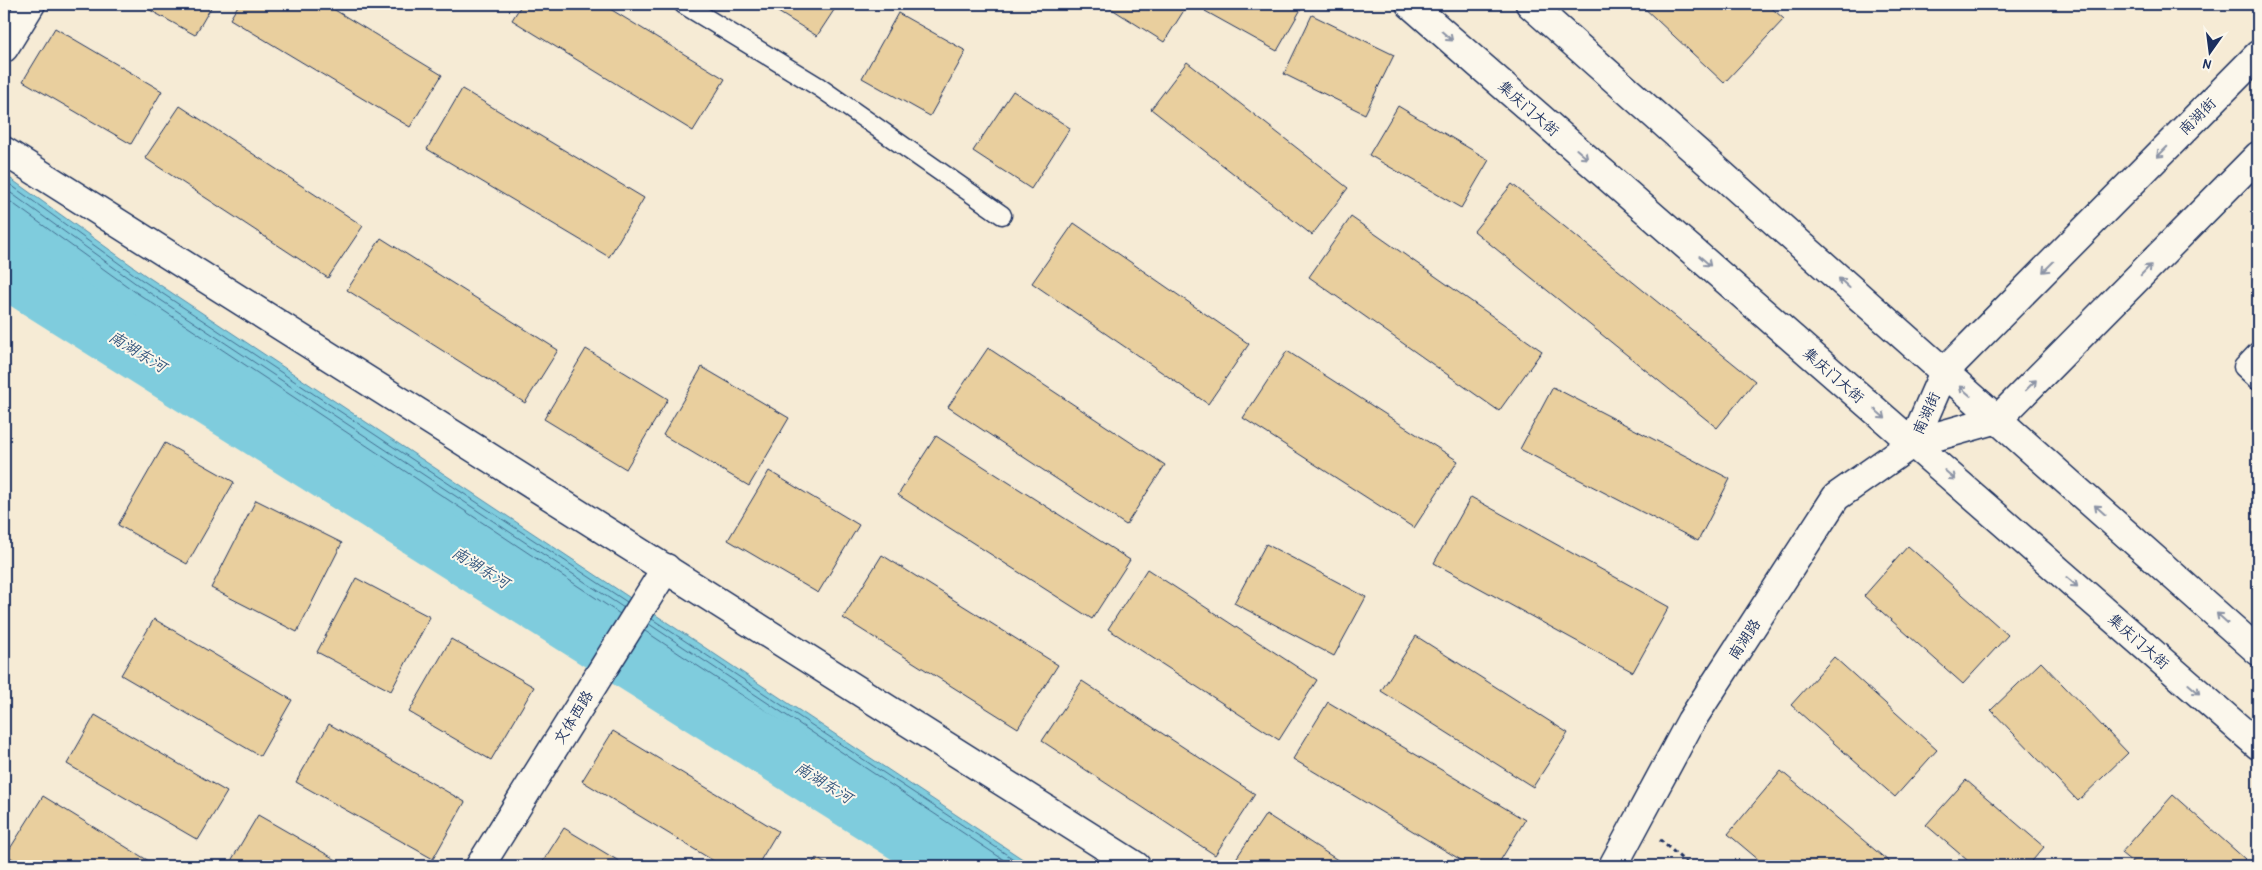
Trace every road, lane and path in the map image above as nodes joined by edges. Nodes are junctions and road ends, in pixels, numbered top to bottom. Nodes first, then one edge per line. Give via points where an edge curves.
1 (31, 4) edge
2 (683, 4) edge
3 (1410, 4) edge
4 (1530, 4) edge
5 (4, 48) edge
6 (2258, 55) edge
7 (4, 150) edge
8 (2258, 156) edge
9 (1002, 214) dead end
10 (2258, 351) edge
11 (1944, 372) junction
12 (2258, 381) edge
13 (1998, 419) junction
14 (1913, 443) junction
15 (666, 568) junction
16 (2258, 651) edge
17 (2258, 745) edge
18 (1637, 820) junction
19 (480, 866) edge
20 (1136, 866) edge
21 (1612, 866) edge
22 (1690, 866) edge

1 - 5 main road
2 - 9 lane via 819,87
3 -> 14 main road, 集庆门大街
11 -> 4 main road
6 -> 11 main road, 南湖街
7 - 15 main road
13 -> 8 main road, 南湖街
10 - 12 lane via 2243,367
13 -> 11 main road
11 - 14 main road, 南湖街
13 - 14 main road, 南湖街
16 -> 13 main road
14 -> 17 main road, 集庆门大街
14 - 18 main road, 南湖路 via 1836,497 1691,721
15 - 19 main road, 文体西路
15 - 20 main road
18 - 21 main road, 南湖路
18 - 22 path

